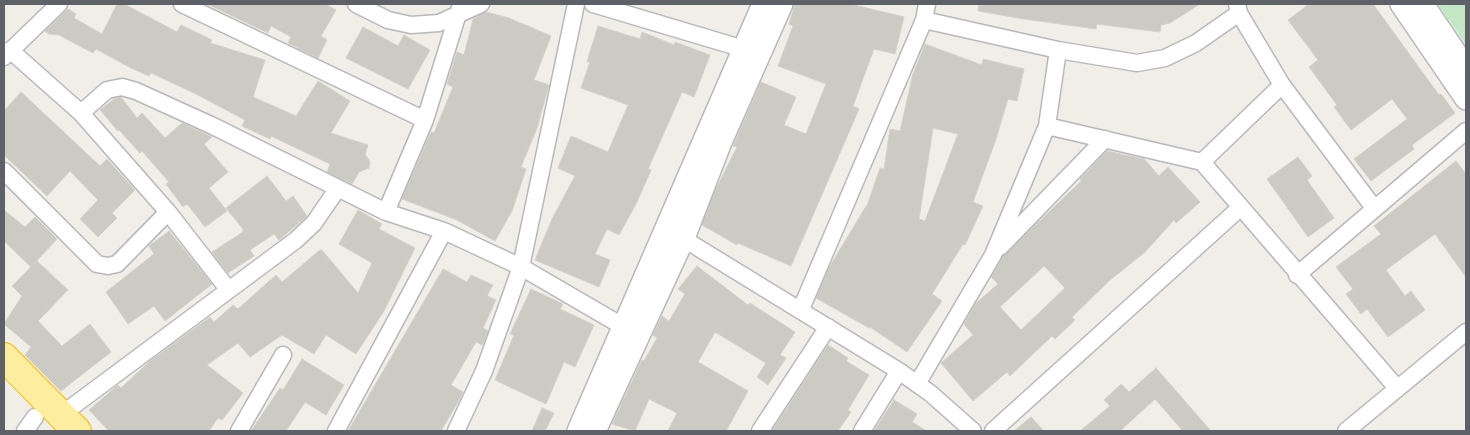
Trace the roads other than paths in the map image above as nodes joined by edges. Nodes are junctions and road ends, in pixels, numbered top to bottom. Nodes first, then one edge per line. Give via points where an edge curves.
1 (58, 4) edge
2 (182, 4) edge
3 (356, 4) edge
4 (481, 4) edge
5 (576, 4) edge
6 (593, 4) edge
7 (764, 4) edge
8 (782, 4) edge
9 (927, 4) edge
10 (1401, 4) edge
11 (1423, 4) edge
12 (460, 8) edge
13 (1238, 9) edge
14 (924, 20) junction
15 (744, 49) junction
16 (1058, 50) junction
17 (7, 54) edge
18 (1466, 68) edge
19 (1282, 85) junction
20 (1466, 99) edge
21 (81, 113) junction
22 (425, 120) junction
23 (1047, 126) junction
24 (1466, 131) edge
25 (1105, 139) junction
26 (1202, 162) junction
27 (4, 171) edge
28 (338, 188) junction
29 (1241, 207) junction
30 (1374, 208) junction
31 (168, 212) junction
32 (386, 212) junction
33 (444, 232) junction
34 (674, 234) junction
35 (993, 255) junction
36 (521, 267) junction
37 (1298, 275) junction
38 (228, 289) junction
39 (801, 309) junction
40 (624, 327) junction
41 (828, 327) junction
42 (1466, 332) edge
43 (284, 356) dead end
44 (4, 357) edge
45 (899, 371) junction
46 (4, 383) edge
47 (917, 384) junction
48 (1397, 388) junction
49 (50, 425) edge
50 (239, 431) edge
51 (336, 431) edge
52 (456, 431) edge
53 (578, 431) edge
54 (595, 431) edge
55 (760, 431) edge
56 (862, 431) edge
57 (974, 431) edge
58 (993, 431) edge
59 (1346, 431) edge

1 - 17 street
2 - 22 street
3 - 12 street via 388,20 411,24 439,23
4 - 12 street
5 - 36 street
6 - 15 street
7 - 15 street
8 - 34 street via 721,142
9 - 14 street
10 - 20 street
11 - 18 street
12 - 22 street
13 - 16 street via 1196,44 1165,58 1137,62
13 - 19 street
14 - 16 street
14 - 39 street
15 - 34 street
16 - 23 street
17 - 21 street
19 - 26 street
19 - 30 street
21 - 28 street via 107,90 122,87 136,91
21 - 31 street
22 - 32 street
23 - 25 street
23 - 35 street
24 - 30 street
25 - 26 street
25 - 35 street
26 - 29 street
27 - 31 street via 97,264 117,264
28 - 32 street
28 - 38 street via 314,223 296,240
29 - 37 street
29 - 58 street
30 - 37 street
31 - 38 street
32 - 33 street
33 - 36 street
33 - 51 street
34 - 39 street
34 - 40 street
34 - 54 street
35 - 47 street
36 - 40 street
36 - 52 street via 484,371
37 - 48 street
38 - 49 street
39 - 41 street
40 - 53 street
41 - 45 street
41 - 55 street
42 - 48 street
43 - 50 street
44 - 49 highway
45 - 47 street
45 - 56 street
46 - 49 highway
47 - 57 street
48 - 59 street

